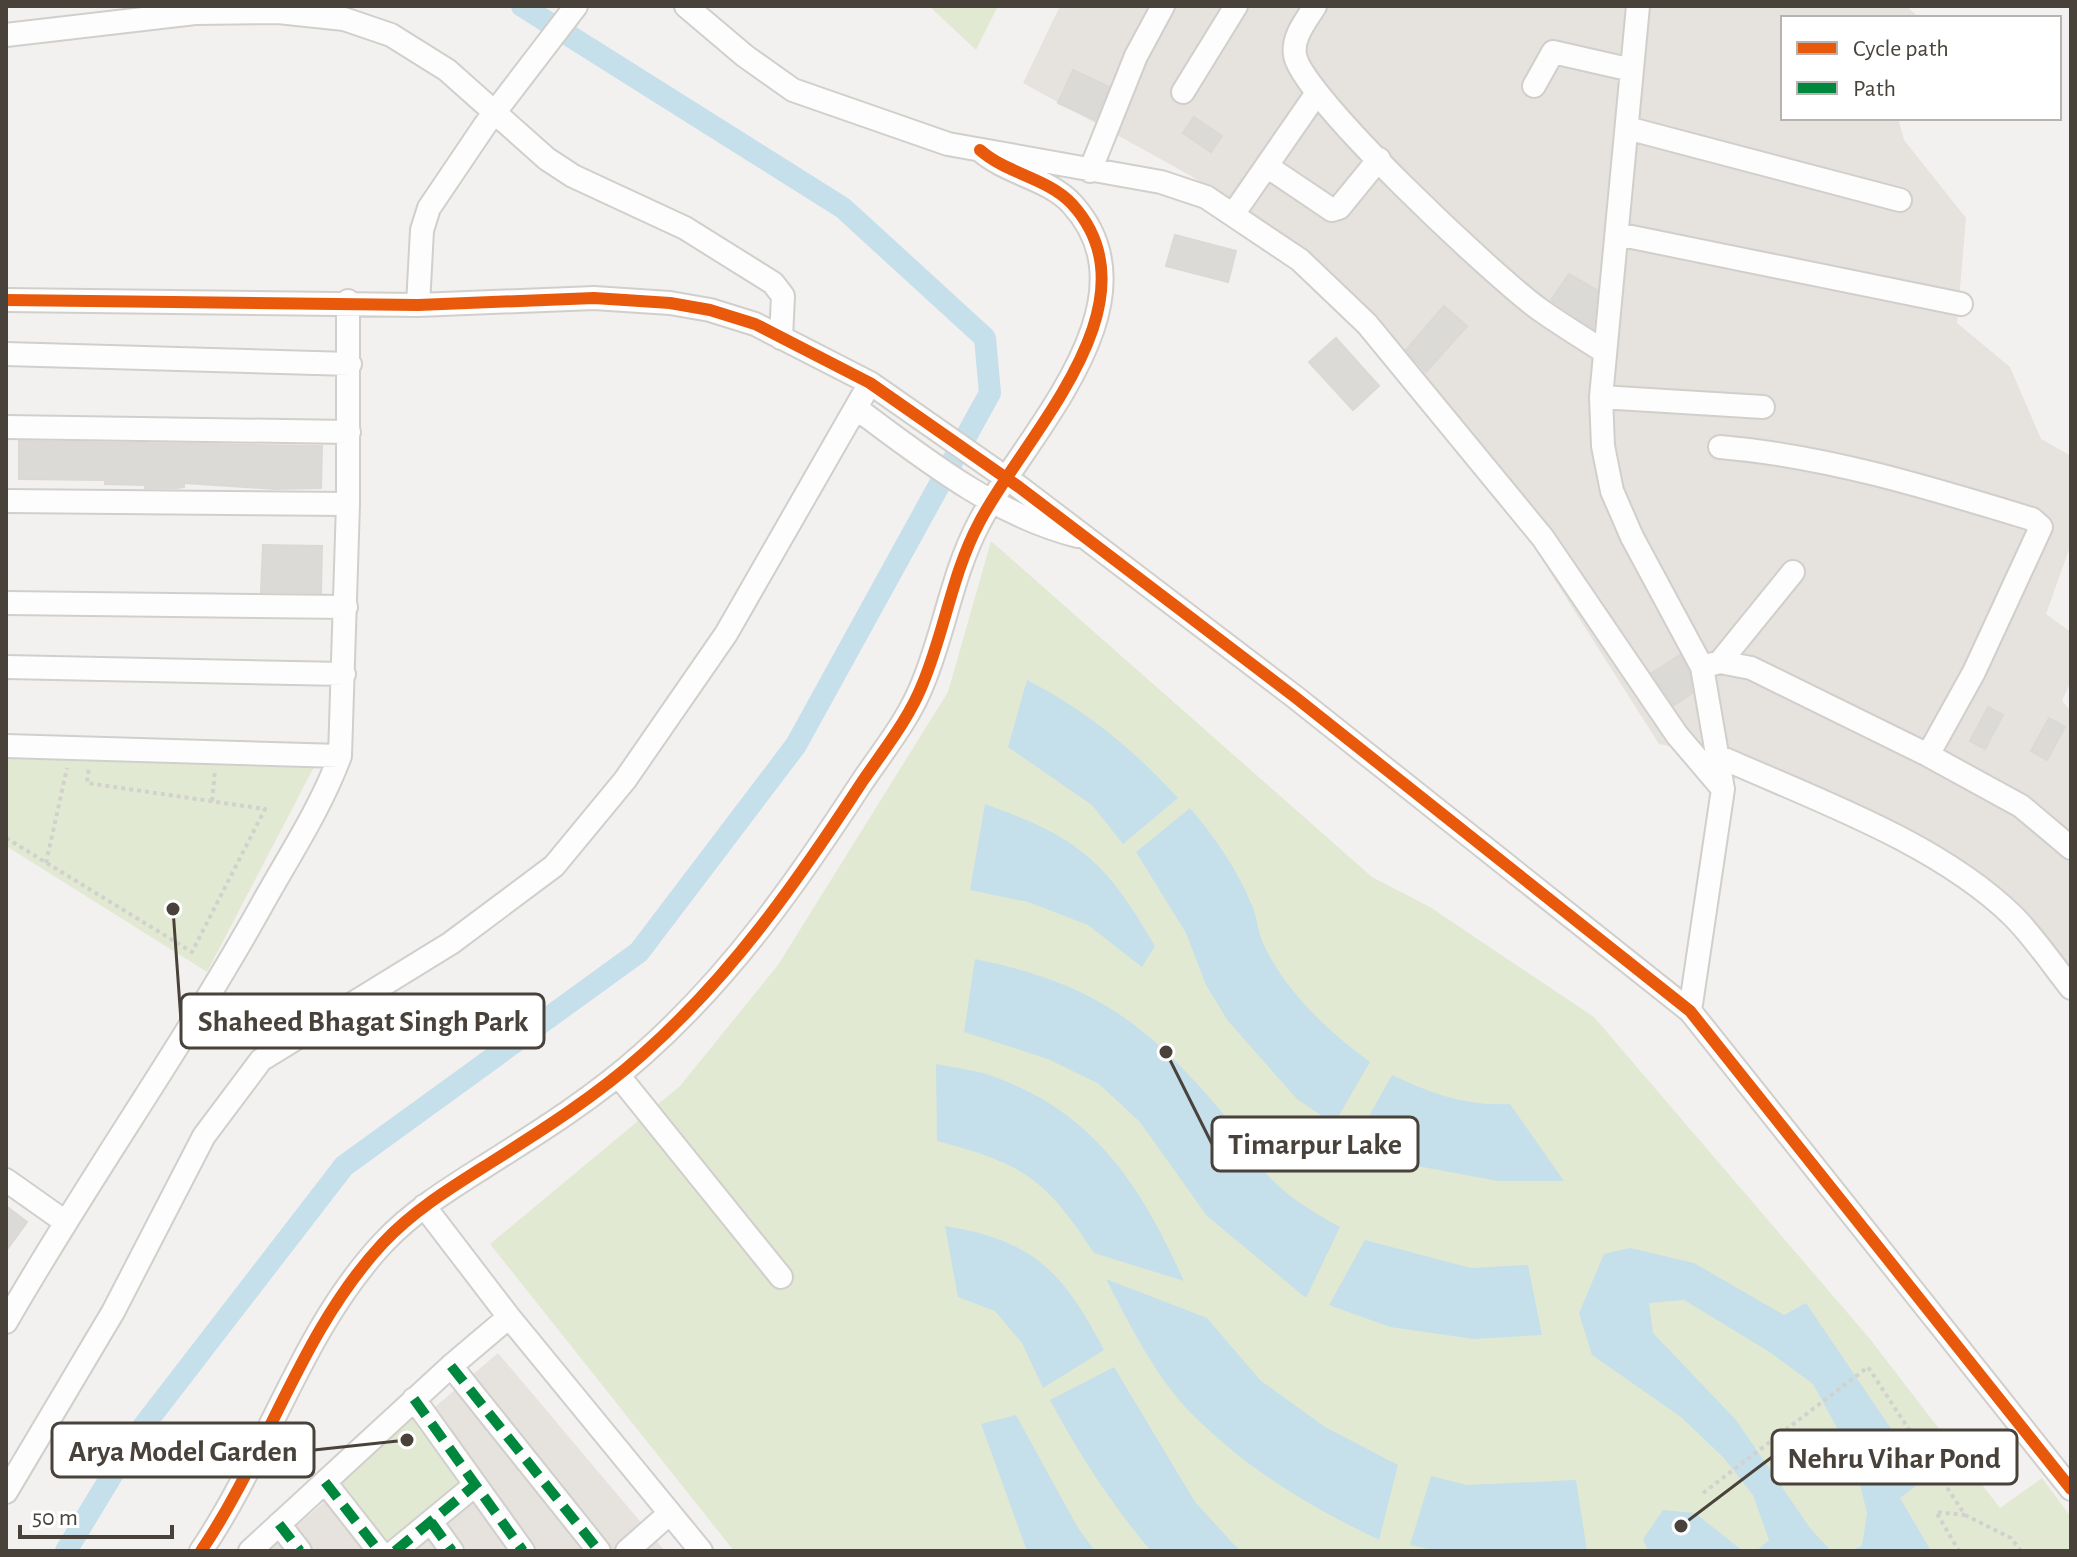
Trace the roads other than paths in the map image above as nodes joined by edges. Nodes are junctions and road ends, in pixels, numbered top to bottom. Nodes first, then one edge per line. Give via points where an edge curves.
1 (576, 6) edge
2 (686, 6) edge
3 (1163, 6) edge
4 (1236, 6) edge
5 (1315, 6) edge
6 (1638, 6) edge
7 (6, 35) edge
8 (1632, 70) junction
9 (1534, 86) dead end
10 (1183, 92) dead end
11 (1317, 93) junction
12 (498, 108) junction
13 (1627, 128) junction
14 (980, 150) junction
15 (1379, 159) junction
16 (1268, 167) junction
17 (1090, 171) junction
18 (1900, 200) dead end
19 (1234, 213) junction
20 (1617, 234) junction
21 (6, 300) edge
22 (348, 301) junction
23 (1961, 304) dead end
24 (418, 305) junction
25 (781, 338) junction
26 (1605, 352) junction
27 (6, 354) edge
28 (350, 364) junction
29 (870, 383) junction
30 (1601, 397) junction
31 (1763, 407) dead end
32 (856, 408) junction
33 (6, 427) edge
34 (349, 432) junction
35 (1720, 447) dead end
36 (1006, 477) junction
37 (983, 497) junction
38 (6, 501) edge
39 (348, 504) junction
40 (1087, 539) junction
41 (1793, 572) dead end
42 (6, 603) edge
43 (346, 607) junction
44 (1711, 665) junction
45 (6, 667) edge
46 (344, 674) junction
47 (6, 746) edge
48 (1928, 755) junction
49 (340, 756) junction
50 (1718, 756) junction
51 (1723, 789) junction
52 (2071, 848) edge
53 (2071, 988) edge
54 (1690, 1011) junction
55 (618, 1075) junction
56 (6, 1180) edge
57 (424, 1206) junction
58 (64, 1221) junction
59 (781, 1277) dead end
60 (509, 1317) junction
61 (6, 1322) edge
62 (451, 1366) junction
63 (414, 1399) junction
64 (325, 1482) junction
65 (475, 1485) junction
66 (2071, 1489) edge
67 (6, 1492) edge
68 (670, 1513) junction
69 (431, 1522) junction
70 (279, 1524) junction
71 (201, 1551) edge
72 (250, 1551) edge
73 (300, 1551) edge
74 (379, 1551) edge
75 (395, 1551) edge
76 (452, 1551) edge
77 (523, 1551) edge
78 (599, 1551) edge
79 (627, 1551) edge
80 (701, 1551) edge

1 - 12 street
2 - 14 street via 793,90 929,138
3 - 17 street via 1136,56
4 - 10 street
5 - 11 street via 1294,45 1295,59
6 - 8 street
7 - 12 street via 195,13 278,12 344,19 391,35
8 - 9 street via 1553,52
8 - 13 street
11 - 15 street
11 - 16 street
12 - 24 street via 429,208 422,230
12 - 25 street via 547,159 573,176 685,228 773,283 783,296
13 - 18 street
13 - 20 street
14 - 17 street
14 - 36 street via 1069,201 1098,246 1102,275 1098,309 1068,384
15 - 16 street via 1332,210
15 - 26 street via 1406,190 1537,308
16 - 19 street
17 - 19 street via 1161,182
19 - 51 street via 1300,260 1367,324 1543,538 1677,735
20 - 23 street
20 - 26 street
21 - 22 street
22 - 24 street
22 - 28 street
24 - 25 street via 594,298 670,303 755,324
25 - 29 street
26 - 30 street
27 - 28 street
28 - 34 street
29 - 32 street
29 - 36 street
30 - 31 street
30 - 44 street via 1612,491 1632,537
32 - 37 street
32 - 67 street via 726,634 625,780 554,866 451,943 261,1060 204,1136 113,1312
33 - 34 street
34 - 39 street
35 - 48 street via 1824,462 1920,485 2032,519 2041,527 1974,672
36 - 37 street
36 - 40 street
37 - 40 street via 1051,530
37 - 55 street via 923,685 906,716 733,966
38 - 39 street
39 - 43 street
40 - 54 street
41 - 44 street
42 - 43 street
43 - 46 street
44 - 48 street via 1751,668
44 - 50 street
45 - 46 street
46 - 49 street
47 - 49 street
48 - 52 street via 2021,806
49 - 58 street via 329,786 235,952
50 - 51 street
50 - 53 street via 1840,811 1972,882 2014,917
51 - 54 street
54 - 66 street
55 - 57 street via 586,1102
55 - 59 street
56 - 58 street
57 - 60 street
57 - 71 street via 368,1260 326,1317 231,1507
58 - 61 street
60 - 62 street
60 - 68 street
62 - 63 street
62 - 78 street
63 - 64 street
63 - 65 street
64 - 70 street
64 - 74 street
65 - 69 street
65 - 77 street
68 - 79 street
68 - 80 street
69 - 75 street
69 - 76 street
70 - 72 street
70 - 73 street

